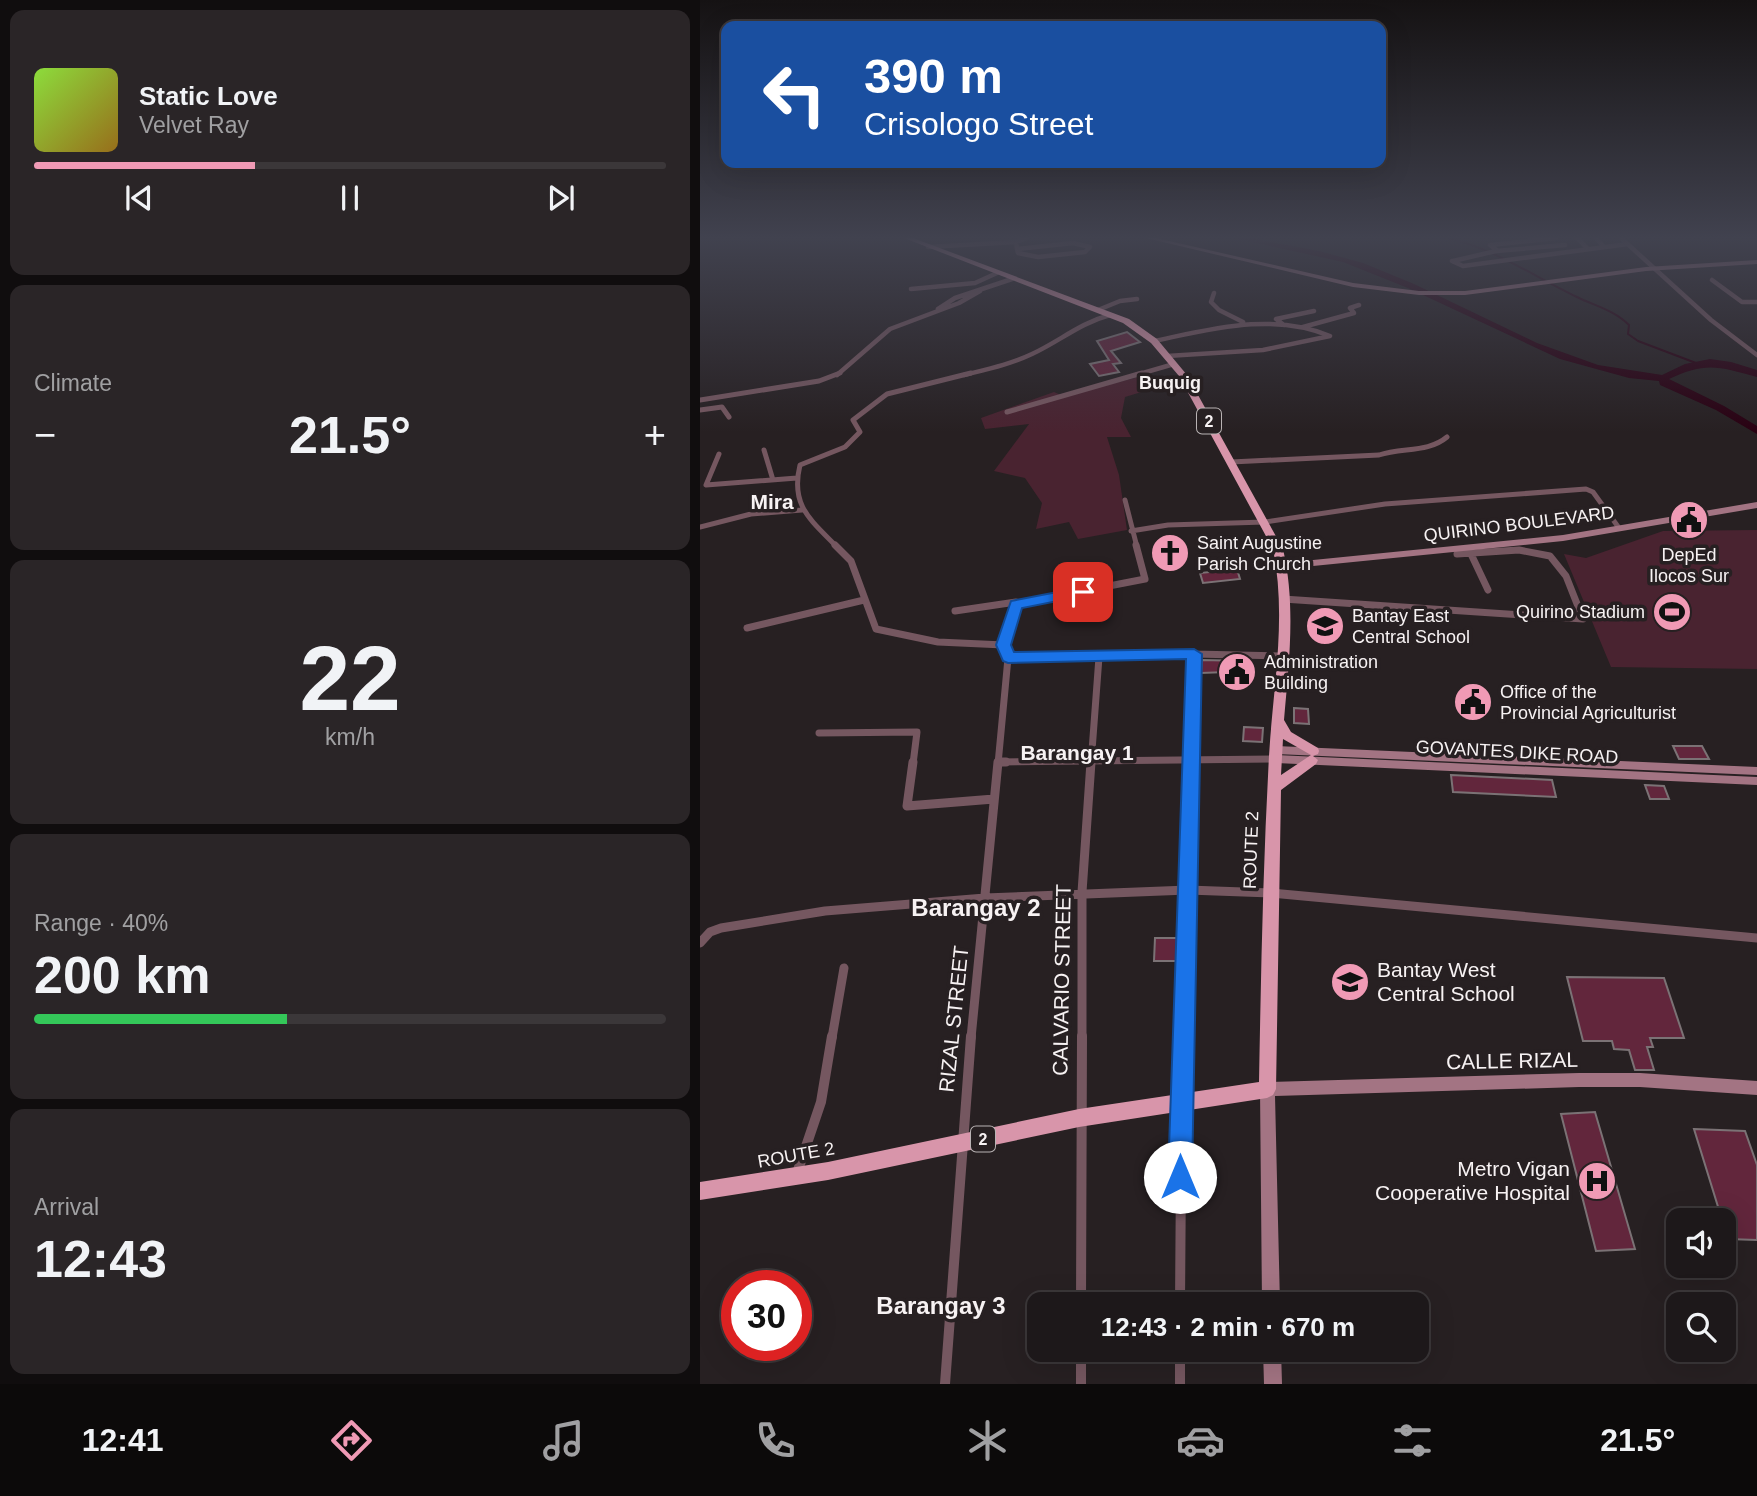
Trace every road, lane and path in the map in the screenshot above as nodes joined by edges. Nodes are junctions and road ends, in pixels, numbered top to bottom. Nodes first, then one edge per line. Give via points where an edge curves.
1 (960, 303) edge
2 (1077, 303) edge
3 (1124, 303) edge
4 (1213, 303) edge
5 (1692, 303) edge
6 (1359, 305) dead end
7 (1098, 310) junction
8 (1314, 311) dead end
9 (1111, 315) junction
10 (1247, 324) junction
11 (1284, 326) junction
12 (1302, 328) junction
13 (1154, 341) junction
14 (1757, 355) edge
15 (1167, 356) junction
16 (1174, 364) junction
17 (700, 400) edge
18 (700, 410) edge
19 (1007, 412) dead end
20 (729, 417) dead end
21 (1447, 437) dead end
22 (764, 450) dead end
23 (719, 454) dead end
24 (1231, 461) junction
25 (797, 478) junction
26 (773, 480) junction
27 (1125, 500) dead end
28 (1757, 505) edge
29 (802, 510) junction
30 (1265, 522) junction
31 (700, 527) edge
32 (1619, 527) junction
33 (1131, 531) junction
34 (1457, 554) dead end
35 (1471, 554) junction
36 (1283, 566) junction
37 (1488, 590) dead end
38 (1283, 599) junction
39 (864, 600) junction
40 (1016, 603) junction
41 (955, 611) dead end
42 (747, 628) dead end
43 (1004, 645) junction
44 (1194, 654) junction
45 (1281, 656) junction
46 (1099, 657) junction
47 (1008, 658) junction
48 (1278, 720) junction
49 (819, 733) dead end
50 (1276, 755) junction
51 (1312, 756) junction
52 (1192, 759) junction
53 (1090, 761) junction
54 (998, 762) junction
55 (1757, 771) edge
56 (1712, 774) junction
57 (1757, 781) edge
58 (1274, 788) junction
59 (994, 799) junction
60 (1188, 890) junction
61 (1082, 892) junction
62 (1271, 893) junction
63 (985, 898) junction
64 (1757, 938) edge
65 (700, 943) edge
66 (844, 968) dead end
67 (1757, 1088) edge
68 (1267, 1089) junction
69 (1180, 1101) junction
70 (1079, 1118) junction
71 (961, 1143) junction
72 (796, 1177) junction
73 (700, 1191) edge
74 (1081, 1292) edge
75 (1180, 1292) edge
76 (1271, 1292) edge
77 (1081, 1362) edge
78 (1180, 1362) edge
79 (1272, 1362) edge
80 (946, 1384) edge
81 (1082, 1384) edge
82 (1180, 1384) edge
83 (1273, 1384) edge

1 - 17 street via 890,329 839,374
2 - 7 highway, ROUTE 2 / 2
3 - 7 street
4 - 10 street
5 - 14 street
6 - 12 street via 1350,307 1354,313
7 - 9 highway, ROUTE 2 / 2
8 - 11 street via 1276,319
9 - 13 highway, ROUTE 2 / 2
9 - 25 street via 1086,321 1008,364 887,394 853,420 860,432 849,444 802,463
10 - 11 street
10 - 13 street
11 - 12 street
12 - 15 street via 1331,336 1263,350
13 - 15 highway, ROUTE 2 / 2
15 - 16 highway, ROUTE 2 / 2
16 - 19 street
16 - 24 highway, ROUTE 2 / 2
18 - 20 street via 722,407
21 - 24 street via 1435,447 1379,455
22 - 26 street
23 - 26 street via 706,485
24 - 30 highway, ROUTE 2 / 2
25 - 26 street
25 - 29 street
27 - 33 street
28 - 32 main road, QUIRINO BOULEVARD
29 - 31 street via 751,514
29 - 39 street via 851,561
30 - 32 street via 1385,504 1586,489
30 - 33 street via 1168,525
30 - 36 highway, ROUTE 2 / 2
32 - 36 main road, QUIRINO BOULEVARD via 1527,542
33 - 40 street via 1145,579
34 - 35 street
35 - 37 street
35 - 38 street via 1530,551 1550,556 1583,619
36 - 38 highway, ROUTE 2 / 2
38 - 45 highway, ROUTE 2 / 2
39 - 42 street
39 - 43 street via 872,624 883,632 938,642
40 - 41 street
40 - 43 street
43 - 47 street
44 - 45 street
44 - 46 street
44 - 52 street
45 - 48 highway, ROUTE 2 / 2
46 - 47 street
46 - 53 street, CALVARIO STREET
47 - 54 street, RIZAL STREET
48 - 50 highway, ROUTE 2 / 2
48 - 51 highway via 1286,735
49 - 59 street via 917,732 907,806
50 - 51 main road, GOVANTES DIKE ROAD
50 - 52 street
50 - 58 highway, ROUTE 2 / 2
51 - 56 main road, GOVANTES DIKE ROAD
51 - 58 highway
52 - 53 street
52 - 60 street
53 - 54 street
53 - 61 street, CALVARIO STREET
54 - 59 street, RIZAL STREET
55 - 56 main road, GOVANTES DIKE ROAD
56 - 57 main road, GOVANTES DIKE ROAD
58 - 62 highway, ROUTE 2 / 2
59 - 63 street, RIZAL STREET
60 - 61 street
60 - 62 street
60 - 69 street
61 - 63 street
61 - 70 street, CALVARIO STREET
62 - 64 street
62 - 68 highway, ROUTE 2 / 2
63 - 65 street via 799,915 721,928
63 - 71 street, RIZAL STREET
66 - 72 street via 821,1102
67 - 68 main road, CALLE RIZAL via 1579,1080
68 - 69 highway, ROUTE 2 / 2
68 - 76 main road
69 - 70 highway, ROUTE 2 / 2
69 - 75 street
70 - 71 highway, ROUTE 2 / 2
70 - 74 street, CALVARIO STREET
71 - 72 highway, ROUTE 2 / 2
71 - 80 street, RIZAL STREET
72 - 73 highway, ROUTE 2 / 2
77 - 81 street
78 - 82 street
79 - 83 main road

